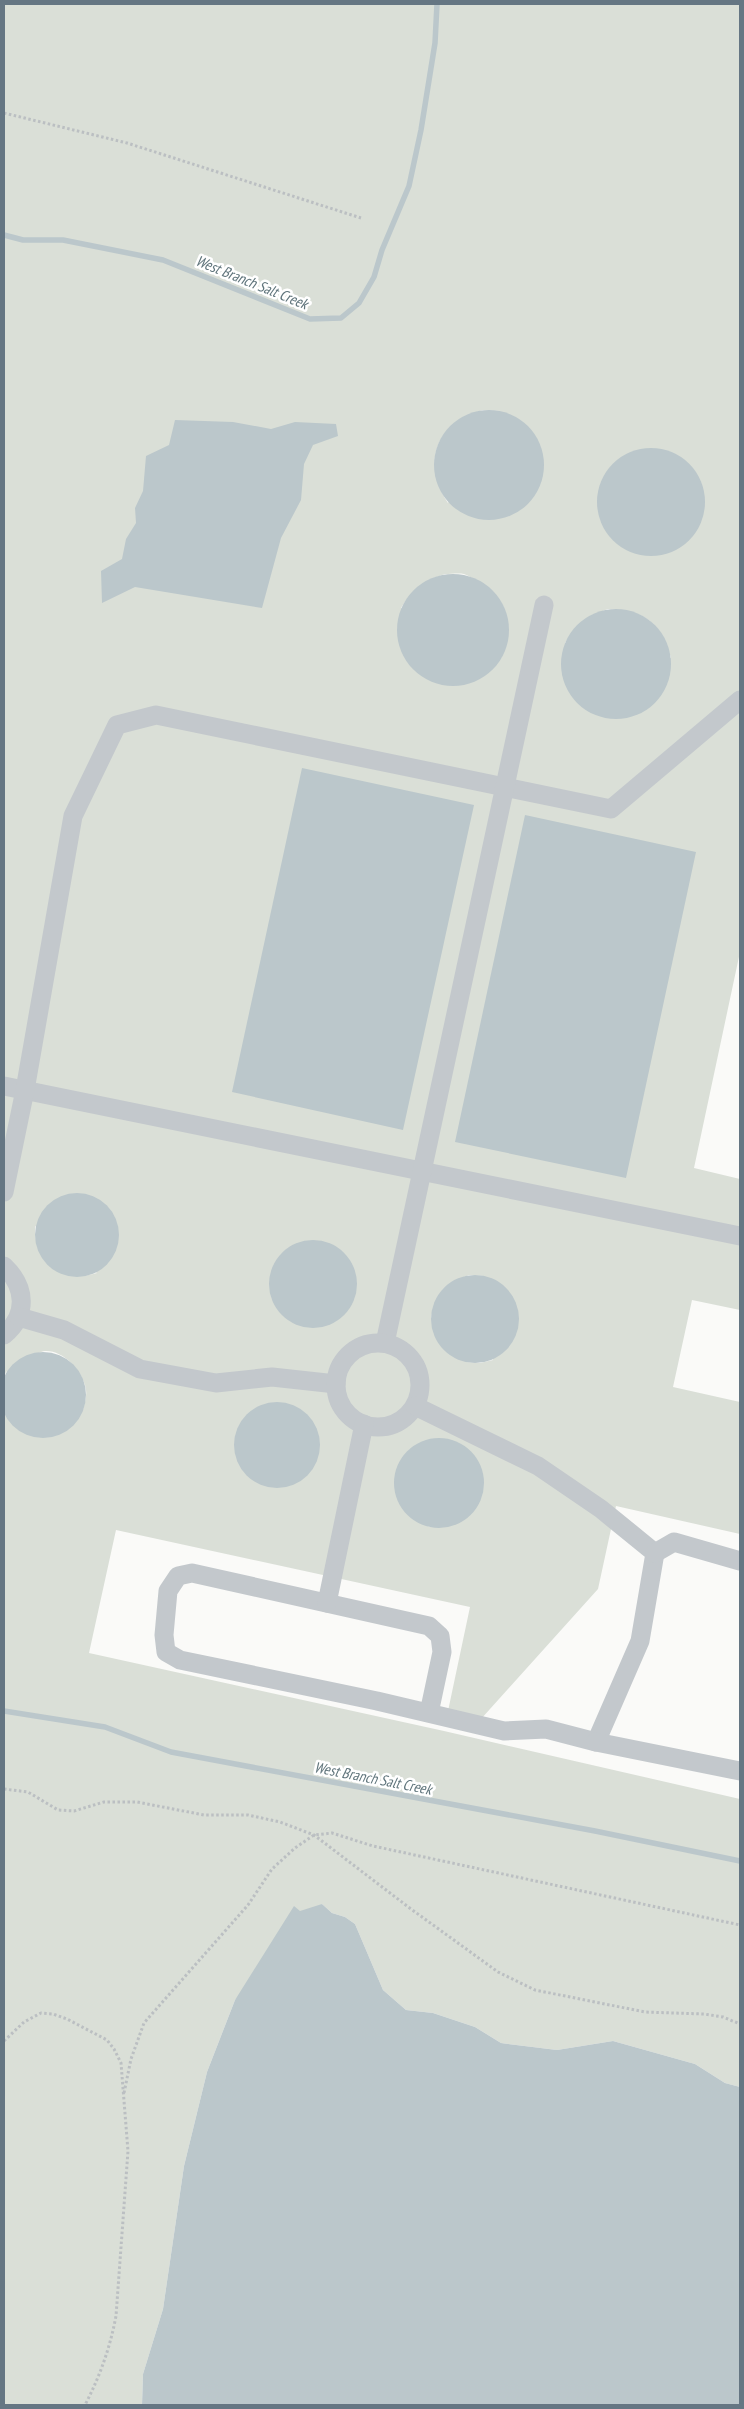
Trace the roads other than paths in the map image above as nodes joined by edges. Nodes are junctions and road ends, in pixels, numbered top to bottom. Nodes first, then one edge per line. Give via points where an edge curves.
1 (544, 605) dead end
2 (740, 700) edge
3 (504, 787) junction
4 (4, 1086) edge
5 (25, 1090) junction
6 (421, 1171) junction
7 (4, 1192) edge
8 (740, 1236) edge
9 (4, 1266) edge
10 (19, 1316) junction
11 (4, 1335) edge
12 (385, 1343) junction
13 (336, 1384) junction
14 (415, 1406) junction
15 (364, 1424) junction
16 (655, 1553) junction
17 (740, 1561) edge
18 (327, 1604) junction
19 (429, 1713) junction
20 (596, 1742) junction
21 (740, 1771) edge

1 - 3 street
2 - 3 street via 611,809
3 - 5 street via 156,715 117,725 73,816
3 - 6 street
4 - 5 street
5 - 6 street
5 - 7 street
6 - 8 street
6 - 12 street
9 - 10 street via 14,1275 20,1288
10 - 11 street
10 - 13 street via 64,1330 140,1369 216,1383 272,1377
12 - 13 street via 371,1344 352,1353 339,1370
12 - 14 street via 409,1356 416,1367 420,1393
13 - 15 street via 338,1398 345,1411
14 - 15 street via 396,1424 382,1427
14 - 16 street via 538,1466 601,1509
15 - 18 street
16 - 17 street via 674,1542
16 - 20 street via 640,1641
18 - 19 street via 429,1626 440,1636 442,1652
18 - 19 street via 192,1573 178,1576 168,1591 164,1635 166,1652 180,1660
19 - 20 street via 504,1731 546,1729
20 - 21 street

